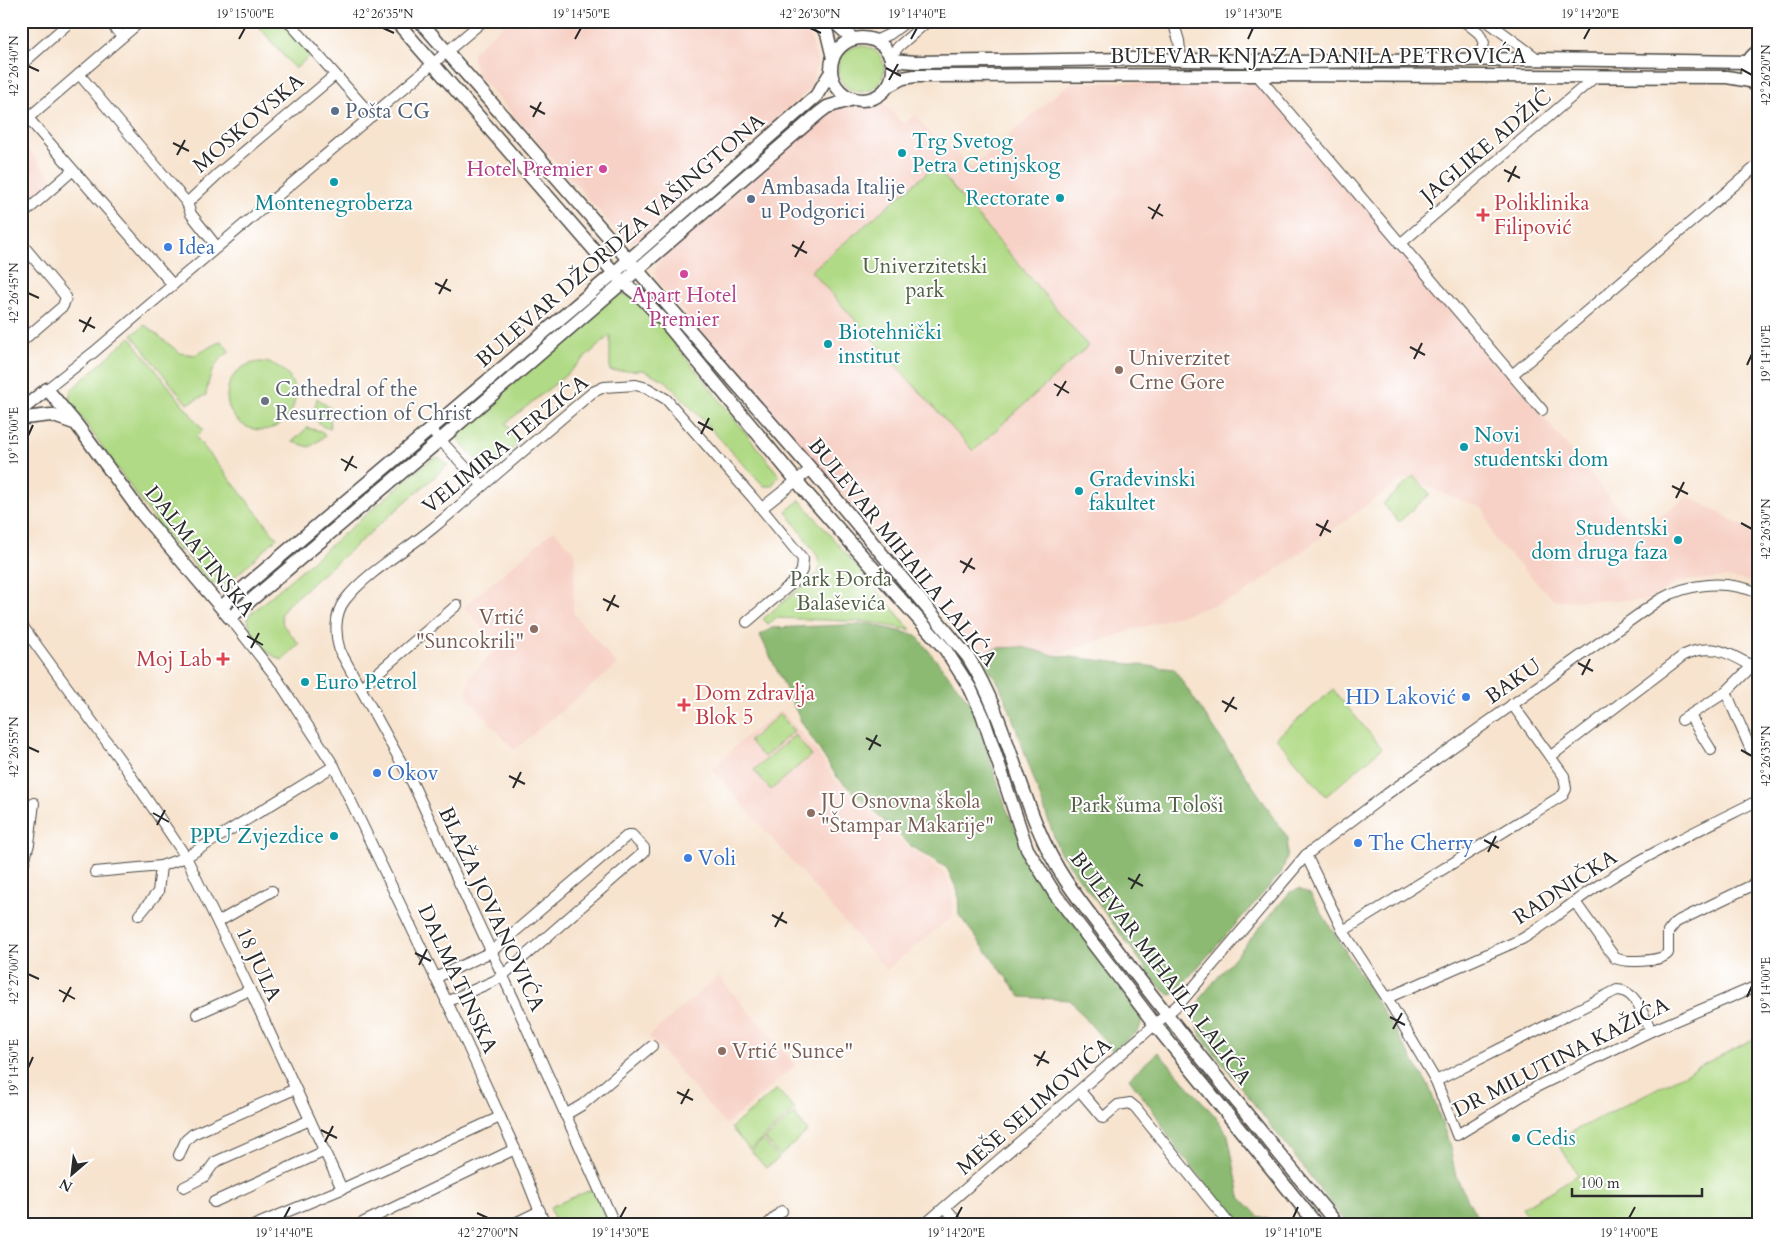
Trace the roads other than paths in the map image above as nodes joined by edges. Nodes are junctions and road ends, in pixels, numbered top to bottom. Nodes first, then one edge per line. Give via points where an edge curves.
1 (71, 21) edge
2 (109, 21) edge
3 (141, 21) edge
4 (288, 21) edge
5 (396, 21) edge
6 (420, 21) edge
7 (483, 21) edge
8 (817, 21) edge
9 (833, 21) edge
10 (907, 21) edge
11 (928, 21) edge
12 (1173, 21) edge
13 (1464, 21) edge
14 (1487, 21) edge
15 (122, 37) junction
16 (853, 39) junction
17 (875, 41) junction
18 (1759, 51) edge
19 (446, 52) junction
20 (833, 58) junction
21 (891, 58) junction
22 (1538, 59) junction
23 (1181, 60) junction
24 (1473, 60) junction
25 (1748, 62) junction
26 (432, 64) junction
27 (21, 65) edge
28 (831, 72) junction
29 (79, 74) junction
30 (1257, 74) junction
31 (335, 75) junction
32 (1595, 77) junction
33 (888, 86) junction
34 (1756, 87) edge
35 (853, 99) junction
36 (24, 114) edge
37 (372, 116) junction
38 (1759, 164) edge
39 (72, 171) junction
40 (187, 203) junction
41 (21, 216) edge
42 (21, 243) edge
43 (1400, 244) junction
44 (217, 246) junction
45 (632, 266) junction
46 (618, 278) junction
47 (174, 285) junction
48 (21, 342) edge
49 (1512, 374) junction
50 (50, 391) junction
51 (1542, 410) dead end
52 (23, 417) edge
53 (77, 425) junction
54 (430, 429) junction
55 (440, 440) junction
56 (811, 469) junction
57 (797, 480) junction
58 (482, 485) junction
59 (762, 508) junction
60 (1759, 593) edge
61 (457, 605) dead end
62 (221, 607) junction
63 (340, 613) joint
64 (230, 618) junction
65 (746, 622) dead end
66 (21, 624) edge
67 (1756, 668) edge
68 (361, 686) junction
69 (1726, 692) junction
70 (1512, 704) junction
71 (1711, 750) dead end
72 (1751, 750) dead end
73 (1551, 756) junction
74 (334, 766) junction
75 (1759, 800) edge
76 (34, 803) dead end
77 (1306, 855) junction
78 (186, 856) junction
79 (161, 866) junction
80 (21, 872) edge
81 (94, 872) dead end
82 (1759, 882) edge
83 (272, 892) dead end
84 (1575, 902) junction
85 (139, 915) dead end
86 (218, 922) junction
87 (1343, 931) junction
88 (491, 952) junction
89 (502, 976) junction
90 (435, 978) junction
91 (1759, 985) edge
92 (250, 990) junction
93 (1387, 998) junction
94 (446, 1002) junction
95 (197, 1014) dead end
96 (1167, 1016) junction
97 (1156, 1026) junction
98 (1652, 1031) junction
99 (652, 1046) dead end
100 (1436, 1081) junction
101 (295, 1090) junction
102 (1080, 1091) junction
103 (565, 1115) junction
104 (500, 1117) junction
105 (310, 1120) junction
106 (514, 1148) junction
107 (325, 1151) junction
108 (179, 1155) dead end
109 (184, 1187) dead end
110 (342, 1189) junction
111 (214, 1202) dead end
112 (945, 1207) junction
113 (540, 1211) junction
114 (782, 1211) dead end
115 (255, 1225) edge
116 (358, 1225) edge
117 (511, 1225) edge
118 (545, 1225) edge
119 (615, 1225) edge
120 (767, 1225) edge
121 (924, 1225) edge
122 (960, 1225) edge
123 (1230, 1225) edge
124 (1317, 1225) edge
125 (1338, 1225) edge

1 - 27 street
2 - 15 street
3 - 15 street
4 - 31 street
5 - 26 main road, BULEVAR MIHAILA LALIĆA
6 - 19 main road, BULEVAR MIHAILA LALIĆA
7 - 19 street
8 - 20 main road via 827,33
9 - 16 main road
10 - 17 street
11 - 21 street via 899,46
12 - 23 street
13 - 24 street via 1479,33 1484,43 1482,53
14 - 22 street
15 - 29 street
16 - 17 main road
16 - 20 main road via 839,48
17 - 21 main road
18 - 25 main road
19 - 26 street
19 - 45 main road, BULEVAR MIHAILA LALIĆA
20 - 28 main road
21 - 23 main road, BULEVAR KNJAZA DANILA PETROVIĆA via 916,62
21 - 33 main road via 892,73
22 - 24 main road, BULEVAR KNJAZA DANILA PETROVIĆA
22 - 25 main road, BULEVAR KNJAZA DANILA PETROVIĆA
23 - 24 main road, BULEVAR KNJAZA DANILA PETROVIĆA
25 - 34 main road, BULEVAR KNJAZA DANILA PETROVIĆA via 1747,75
26 - 37 street
26 - 46 main road, BULEVAR MIHAILA LALIĆA
28 - 35 main road via 840,91
28 - 45 main road, BULEVAR DŽORDŽA VAŠINGTONA via 816,96
29 - 36 street
29 - 40 street
30 - 32 main road, BULEVAR KNJAZA DANILA PETROVIĆA
30 - 33 main road, BULEVAR KNJAZA DANILA PETROVIĆA via 915,76 902,78
30 - 43 street
31 - 37 street, MOSKOVSKA
31 - 40 street, MOSKOVSKA
32 - 34 main road, BULEVAR KNJAZA DANILA PETROVIĆA via 1727,77
32 - 43 street, JAGLIKE ADŽIĆ
33 - 35 main road via 875,97
35 - 45 main road, BULEVAR DŽORDŽA VAŠINGTONA via 819,113
36 - 39 street
37 - 44 street
38 - 49 street
39 - 41 street
39 - 47 street
40 - 44 street, MOSKOVSKA via 190,214
42 - 48 street via 66,297 64,306
43 - 49 street
44 - 47 street
45 - 46 main road, BULEVAR DŽORDŽA VAŠINGTONA
45 - 56 main road, BULEVAR MIHAILA LALIĆA
46 - 54 main road, BULEVAR DŽORDŽA VAŠINGTONA
46 - 55 main road, BULEVAR DŽORDŽA VAŠINGTONA
46 - 57 main road, BULEVAR MIHAILA LALIĆA via 665,322
47 - 50 street
49 - 51 street
50 - 52 main road
50 - 53 main road, DALMATINSKA
52 - 53 main road via 54,415
53 - 62 main road, DALMATINSKA via 142,514
54 - 55 street
54 - 62 main road, BULEVAR DŽORDŽA VAŠINGTONA
55 - 58 street
55 - 64 main road, BULEVAR DŽORDŽA VAŠINGTONA
56 - 57 street
56 - 96 main road, BULEVAR MIHAILA LALIĆA via 968,657 984,683 1034,819 1065,880
57 - 59 street
57 - 97 main road, BULEVAR MIHAILA LALIĆA via 957,666 982,714 1028,849 1055,894
58 - 59 street, VELIMIRA TERZIĆA via 592,392 604,387 636,385 666,399
58 - 63 street, VELIMIRA TERZIĆA via 432,529 375,572 346,599
59 - 65 street, VELIMIRA TERZIĆA via 803,559 802,570 798,578
60 - 70 street, BAKU via 1722,584 1674,592 1635,615
61 - 68 street
62 - 64 main road, DALMATINSKA
63 - 68 street, BLAŽA JOVANOVIĆA via 337,642
64 - 74 street, DALMATINSKA via 281,684
66 - 78 street, 18 JULA
67 - 69 street
67 - 73 street via 1714,648 1689,653
68 - 88 street, BLAŽA JOVANOVIĆA via 412,782
69 - 71 street via 1686,718
69 - 72 street
70 - 73 street
70 - 77 street, BAKU
73 - 87 street via 1566,782 1563,795
74 - 78 street
74 - 90 street, DALMATINSKA
75 - 84 street, RADNIČKA via 1628,867
76 - 80 street via 29,844
77 - 87 street, DR MILUTINA KAŽIĆA
77 - 96 street, BAKU
78 - 79 street
78 - 86 street, 18 JULA
79 - 81 street
79 - 85 street via 158,892
82 - 84 street via 1676,922 1668,932 1668,953 1659,959 1625,961 1614,958
83 - 86 street
84 - 93 street, RADNIČKA via 1522,939
86 - 92 street, 18 JULA
87 - 93 street, DR MILUTINA KAŽIĆA
88 - 89 street, BLAŽA JOVANOVIĆA
88 - 89 street via 628,835 632,835 644,848 644,852
88 - 90 street
89 - 94 street
89 - 103 street, BLAŽA JOVANOVIĆA
90 - 94 street, DALMATINSKA
91 - 98 street, DR MILUTINA KAŽIĆA
92 - 95 street
92 - 101 street, 18 JULA
93 - 100 street, DR MILUTINA KAŽIĆA
94 - 104 street, DALMATINSKA
96 - 97 street, MEŠE SELIMOVIĆA
96 - 125 main road, BULEVAR MIHAILA LALIĆA
97 - 102 street, MEŠE SELIMOVIĆA
97 - 124 main road, BULEVAR MIHAILA LALIĆA
98 - 100 street via 1634,998 1624,990 1617,990
98 - 100 street, DR MILUTINA KAŽIĆA via 1538,1086 1457,1135
99 - 103 street via 582,1105
101 - 105 street, 18 JULA
101 - 108 street via 193,1134
102 - 112 street, MEŠE SELIMOVIĆA
102 - 123 street via 1103,1118 1118,1105 1130,1103 1136,1108
103 - 119 street, BLAŽA JOVANOVIĆA
104 - 106 street, DALMATINSKA
104 - 110 street
105 - 107 street, 18 JULA
105 - 109 street via 214,1162 204,1178
106 - 113 street, DALMATINSKA
106 - 116 street
107 - 110 street, 18 JULA
107 - 111 street
110 - 115 street
112 - 121 street, MEŠE SELIMOVIĆA
112 - 122 street
113 - 117 street
113 - 118 street, DALMATINSKA
114 - 120 street

